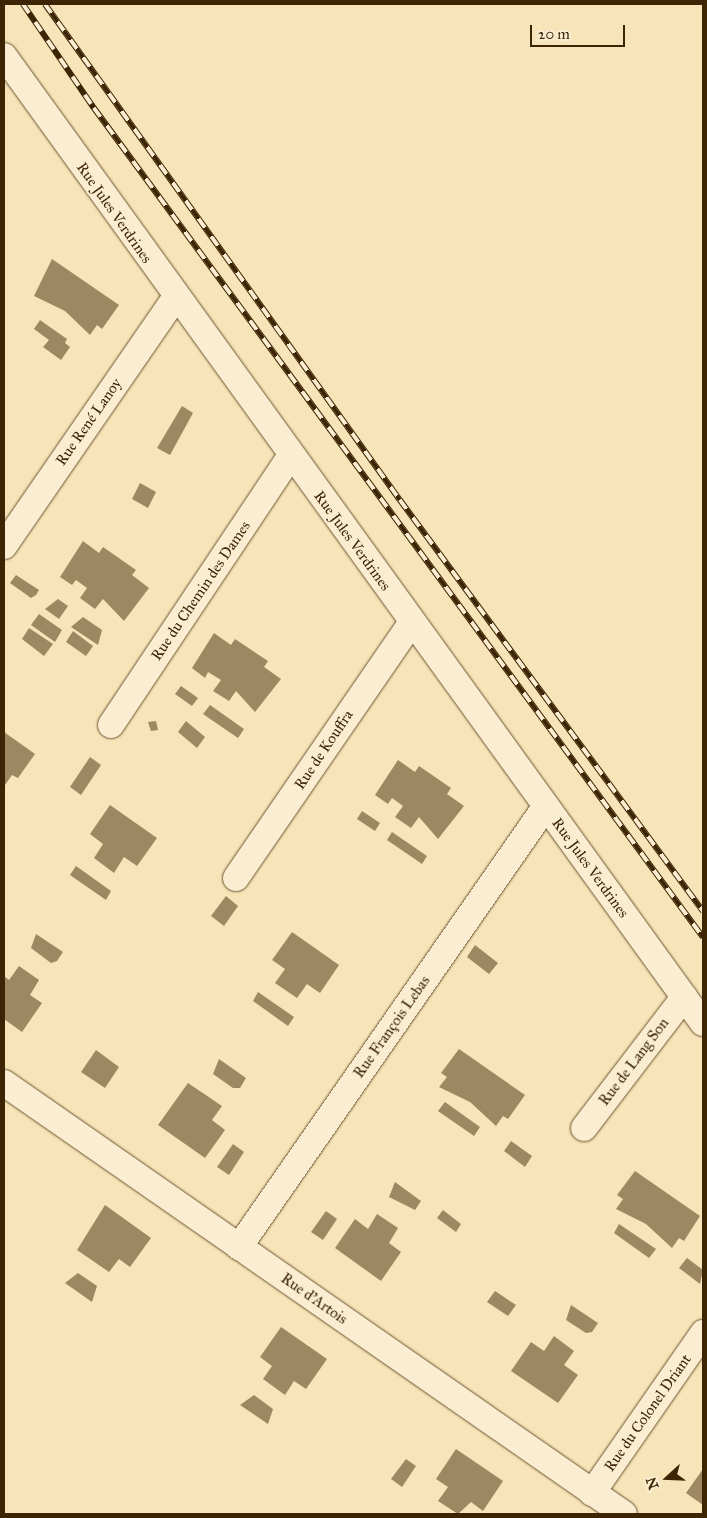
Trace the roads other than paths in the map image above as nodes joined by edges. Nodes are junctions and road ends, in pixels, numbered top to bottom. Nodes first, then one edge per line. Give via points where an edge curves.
1 (4, 56) edge
2 (174, 298) junction
3 (290, 457) junction
4 (4, 546) edge
5 (411, 623) junction
6 (111, 725) dead end
7 (546, 806) junction
8 (236, 878) dead end
9 (684, 996) junction
10 (703, 1023) edge
11 (4, 1083) edge
12 (584, 1128) dead end
13 (239, 1247) junction
14 (703, 1333) edge
15 (592, 1493) junction
16 (624, 1514) edge

1 - 2 street, Rue Jules Verdrines
2 - 3 street, Rue Jules Verdrines
2 - 4 street, Rue René Lanoy
3 - 5 street, Rue Jules Verdrines
3 - 6 street, Rue du Chemin des Dames
5 - 7 street, Rue Jules Verdrines
5 - 8 street, Rue de Kouffra
7 - 9 street, Rue Jules Verdrines
7 - 13 street, Rue François Lebas
9 - 10 street, Rue Jules Verdrines
9 - 12 street, Rue de Lang Son
11 - 13 street, Rue d'Artois
13 - 15 street, Rue d'Artois
14 - 15 street, Rue du Colonel Driant
15 - 16 street, Rue d'Artois

